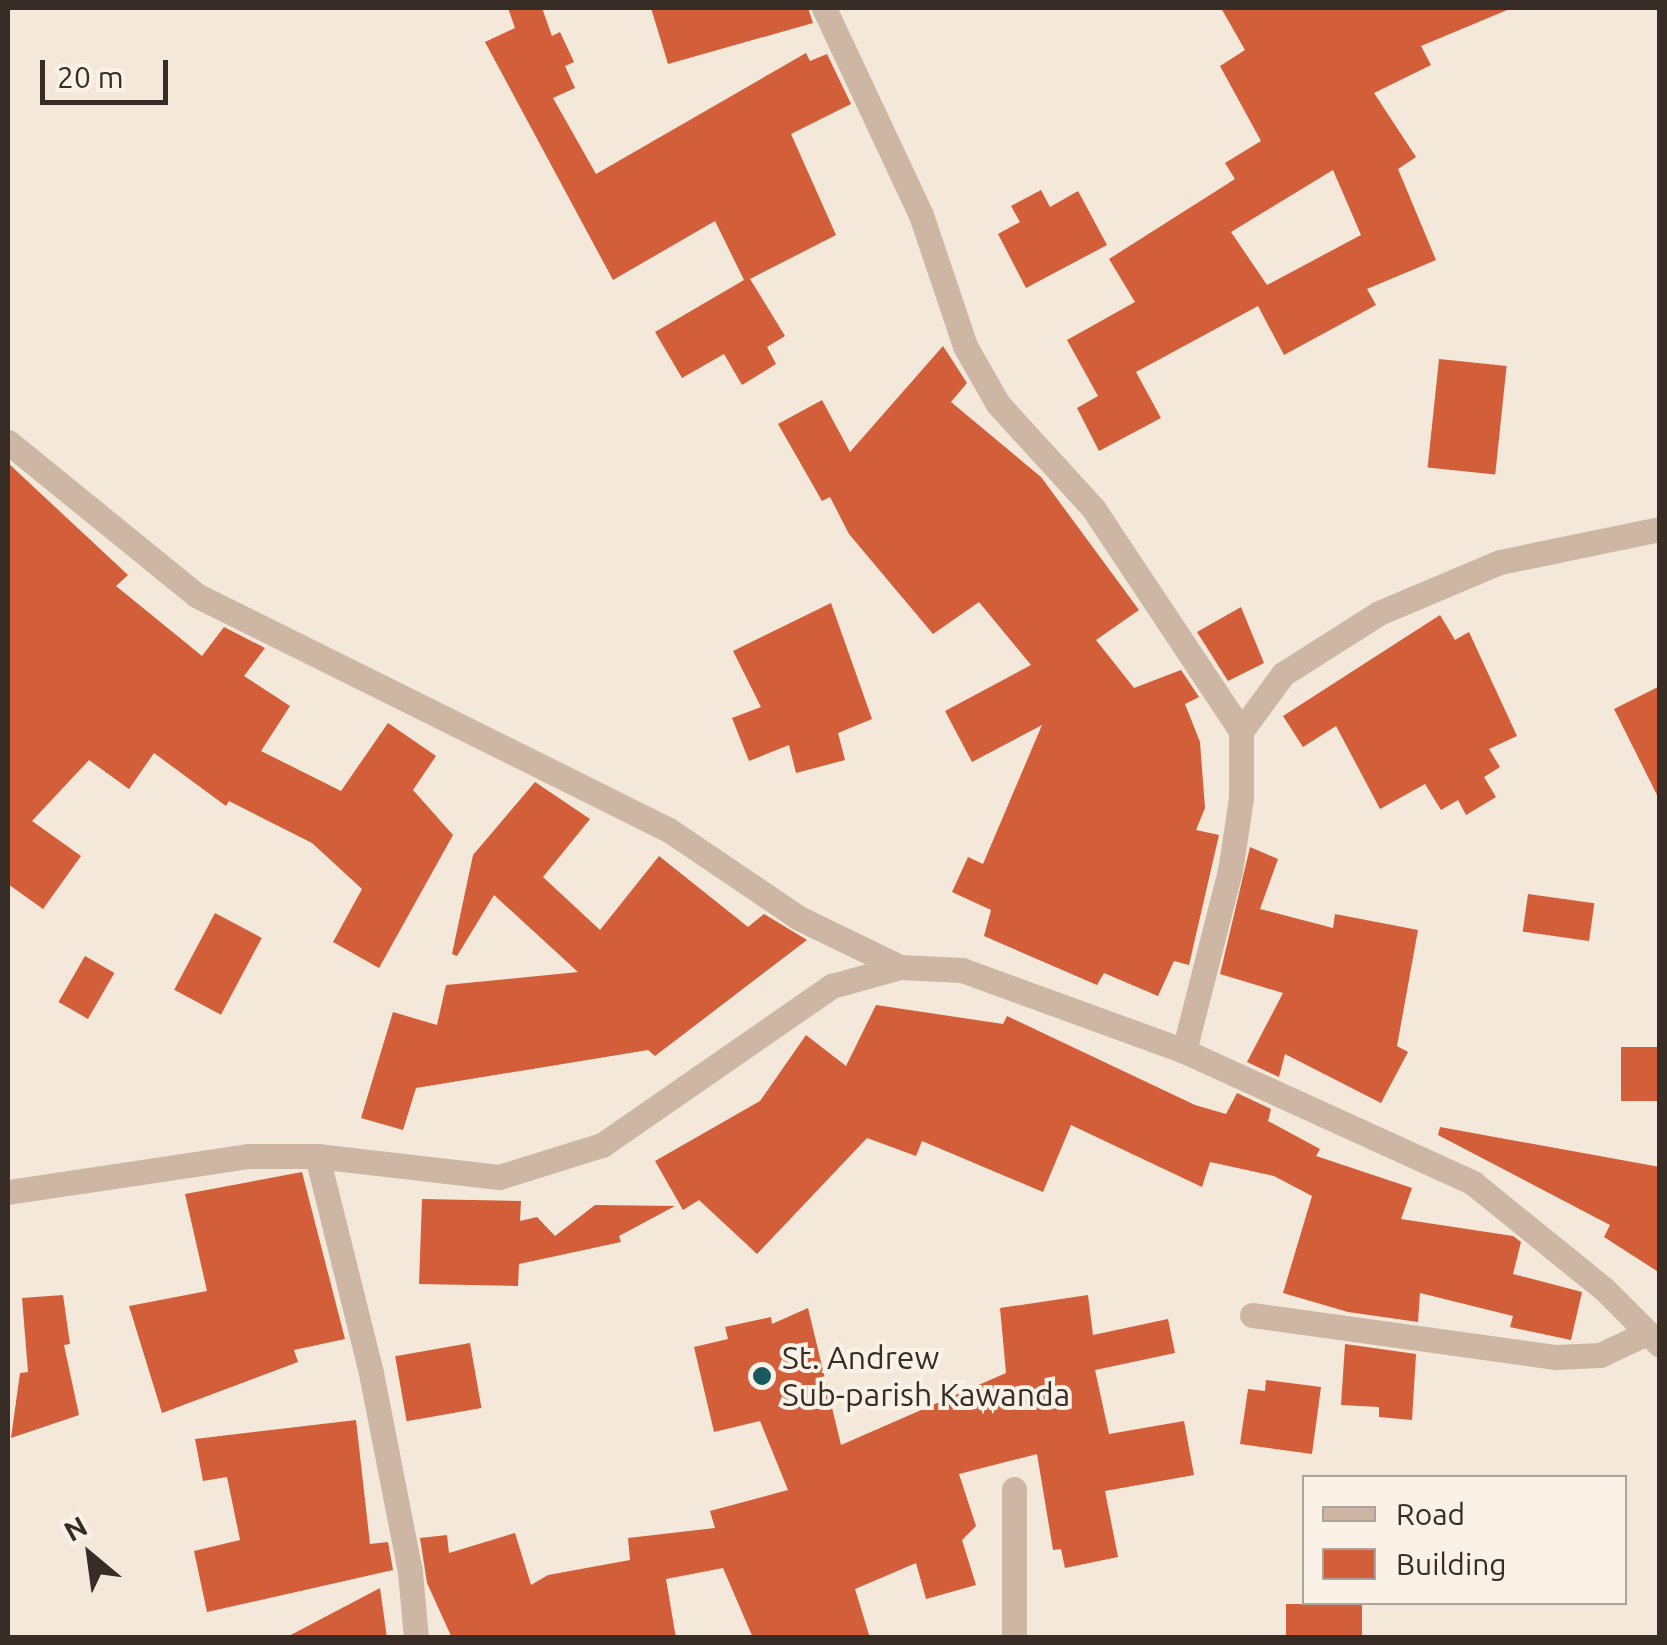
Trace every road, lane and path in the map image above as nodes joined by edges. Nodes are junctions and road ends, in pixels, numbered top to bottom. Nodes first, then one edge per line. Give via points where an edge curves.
1 (824, 8) edge
2 (8, 442) edge
3 (1660, 529) edge
4 (1242, 732) junction
5 (900, 967) junction
6 (1184, 1052) junction
7 (317, 1156) junction
8 (8, 1192) edge
9 (1252, 1315) dead end
10 (1654, 1339) edge
11 (1014, 1489) dead end
12 (416, 1638) edge
13 (1014, 1638) edge

1 - 4 street via 922,215 965,346 1019,432 1059,464 1092,508
2 - 5 street via 196,595 669,830 799,918
3 - 4 street via 1500,562 1379,613 1283,674
4 - 6 street via 1230,871
5 - 6 street via 962,970
5 - 7 street via 832,986 602,1145 561,1162 499,1177
6 - 10 street via 1472,1183
7 - 8 street via 133,1169
7 - 12 street via 371,1373 410,1572
9 - 10 street via 1556,1357
11 - 13 street

